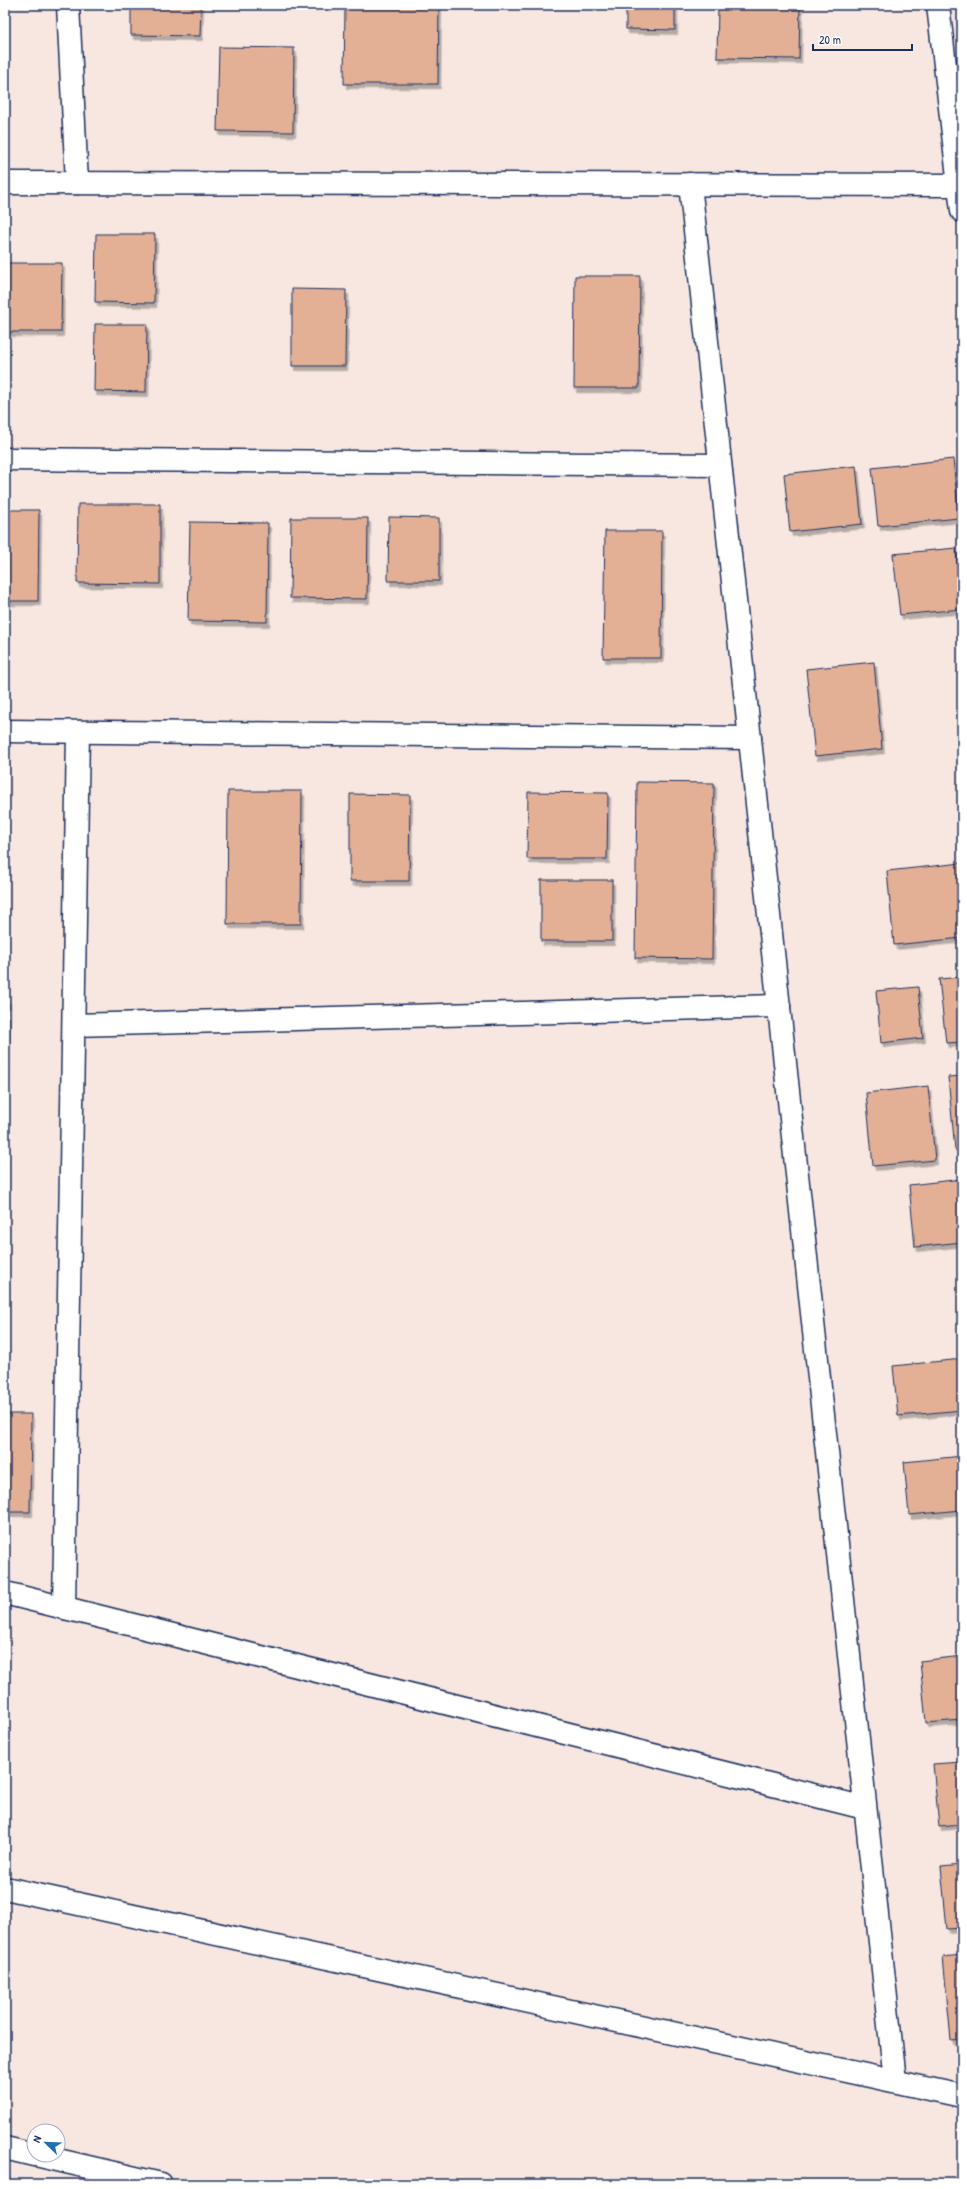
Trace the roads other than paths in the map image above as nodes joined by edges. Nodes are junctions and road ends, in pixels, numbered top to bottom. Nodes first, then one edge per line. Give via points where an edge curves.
1 (68, 5) edge
2 (938, 5) edge
3 (5, 183) edge
4 (78, 183) junction
5 (690, 184) junction
6 (959, 185) junction
7 (962, 211) edge
8 (5, 459) edge
9 (720, 465) junction
10 (5, 732) edge
11 (78, 732) junction
12 (750, 738) junction
13 (779, 1006) junction
14 (74, 1025) junction
15 (5, 1593) edge
16 (64, 1608) junction
17 (865, 1808) junction
18 (5, 1888) edge
19 (895, 2081) junction
20 (962, 2096) edge
21 (5, 2148) edge
22 (26, 2153) edge
23 (66, 2162) edge
24 (161, 2184) edge

1 - 4 street
2 - 6 street
3 - 4 street
4 - 5 street
5 - 6 street
5 - 9 street
6 - 7 street
8 - 9 street
9 - 12 street
10 - 11 street
11 - 12 street
11 - 14 street
12 - 13 street
13 - 14 street
13 - 17 street
14 - 16 street
15 - 16 street
16 - 17 street
17 - 19 street
18 - 19 street
19 - 20 street
21 - 22 street
23 - 24 street

